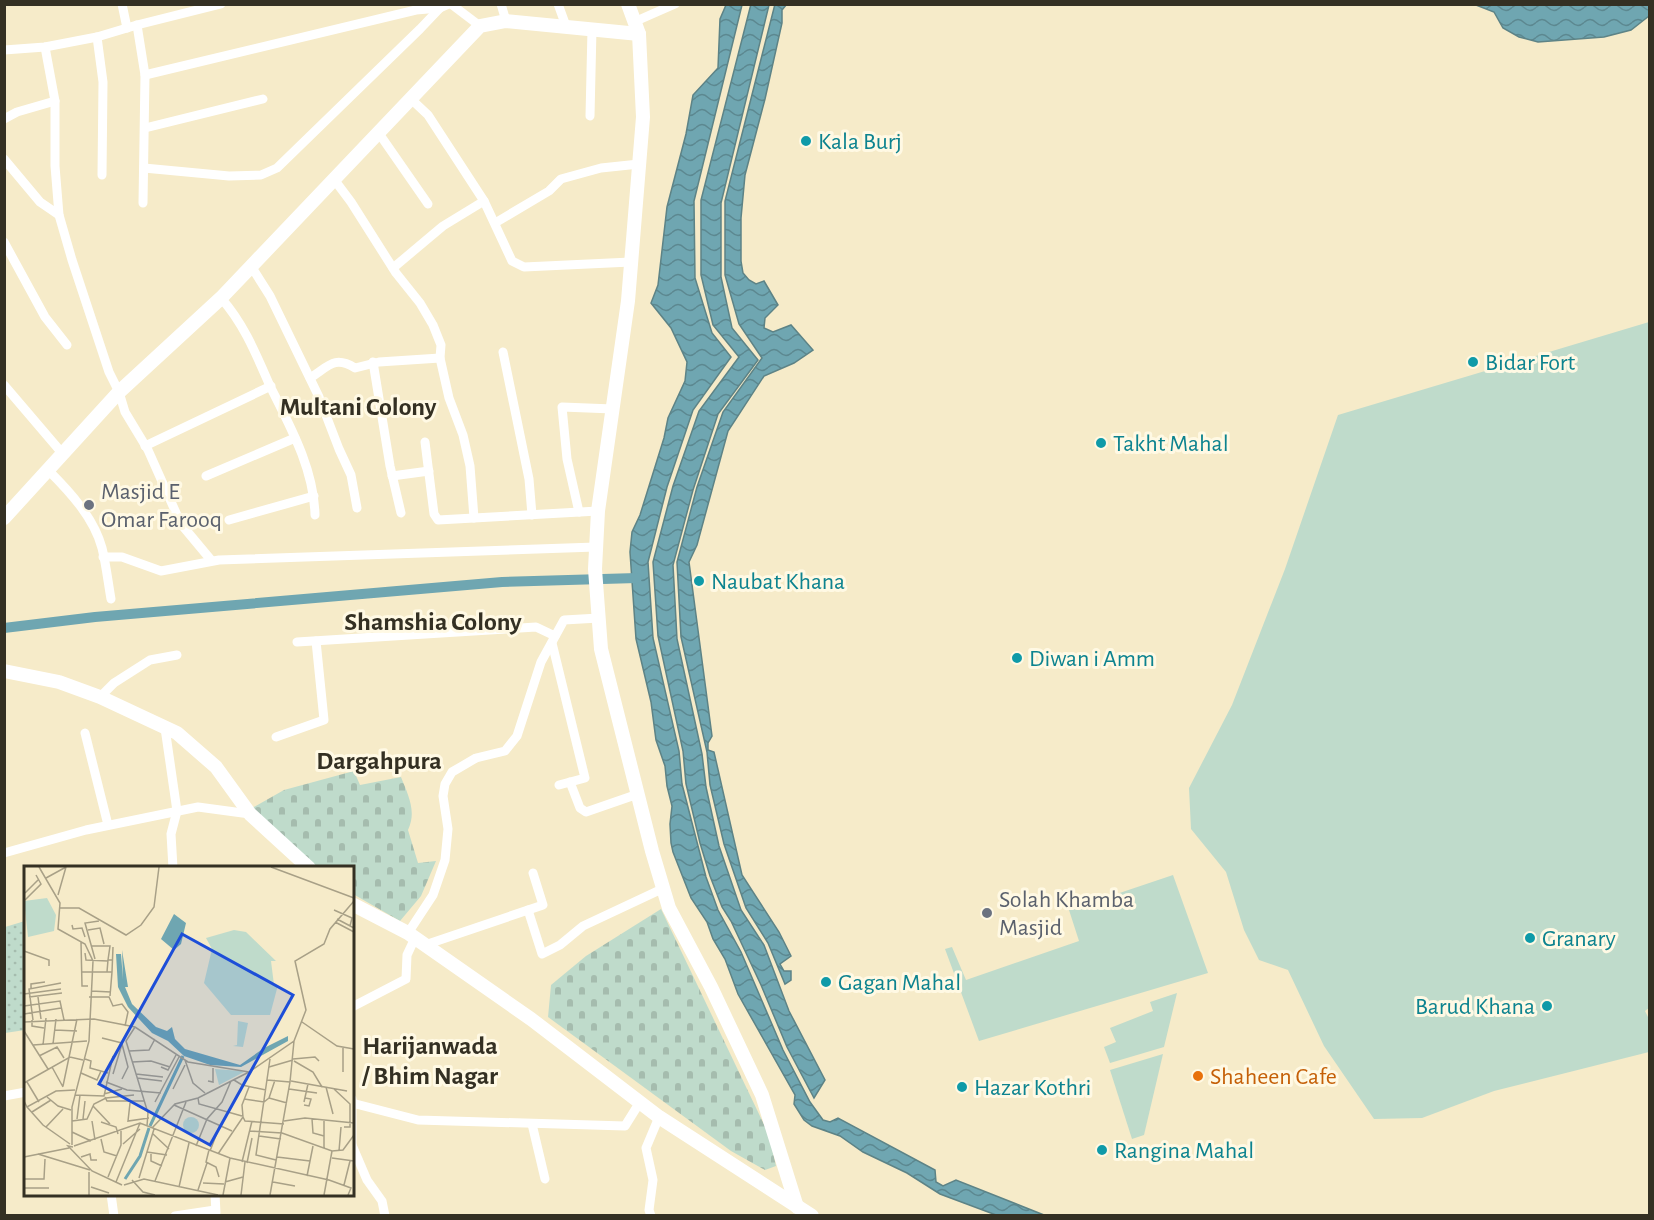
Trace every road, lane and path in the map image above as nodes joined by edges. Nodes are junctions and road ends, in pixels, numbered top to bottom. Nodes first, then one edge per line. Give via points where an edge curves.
1 (122, 4) edge
2 (221, 4) edge
3 (501, 4) edge
4 (558, 4) edge
5 (628, 4) edge
6 (675, 4) edge
7 (447, 6) edge
8 (506, 21) junction
9 (137, 25) junction
10 (480, 26) junction
11 (566, 26) junction
12 (127, 28) junction
13 (636, 28) junction
14 (592, 29) junction
15 (97, 37) junction
16 (45, 47) junction
17 (4, 50) edge
18 (145, 75) junction
19 (263, 99) dead end
20 (411, 99) junction
21 (56, 101) junction
22 (591, 116) dead end
23 (4, 119) edge
24 (145, 128) junction
25 (378, 132) junction
26 (4, 159) edge
27 (639, 164) junction
28 (144, 168) junction
29 (102, 175) dead end
30 (333, 178) junction
31 (484, 201) junction
32 (143, 202) dead end
33 (428, 204) dead end
34 (59, 215) junction
35 (495, 223) junction
36 (4, 242) edge
37 (631, 262) junction
38 (251, 266) junction
39 (393, 268) junction
40 (221, 298) junction
41 (67, 345) dead end
42 (503, 352) dead end
43 (440, 358) junction
44 (373, 362) junction
45 (310, 378) junction
46 (4, 386) edge
47 (271, 386) junction
48 (119, 392) junction
49 (613, 409) junction
50 (295, 438) junction
51 (425, 442) dead end
52 (145, 446) junction
53 (62, 453) junction
54 (49, 471) junction
55 (429, 471) junction
56 (206, 476) dead end
57 (392, 476) junction
58 (314, 496) junction
59 (357, 508) dead end
60 (579, 512) junction
61 (598, 512) junction
62 (401, 513) dead end
63 (315, 515) dead end
64 (532, 515) junction
65 (4, 518) edge
66 (474, 518) junction
67 (230, 520) dead end
68 (596, 547) junction
69 (103, 556) junction
70 (211, 560) junction
71 (111, 599) dead end
72 (599, 614) junction
73 (554, 639) junction
74 (316, 641) junction
75 (297, 642) dead end
76 (177, 655) dead end
77 (4, 671) edge
78 (100, 697) junction
79 (165, 728) junction
80 (85, 733) dead end
81 (276, 737) dead end
82 (570, 782) junction
83 (559, 785) dead end
84 (638, 794) junction
85 (177, 811) junction
86 (250, 814) junction
87 (108, 825) junction
88 (4, 853) edge
89 (172, 866) edge
90 (308, 866) edge
91 (533, 873) dead end
92 (664, 888) junction
93 (354, 905) edge
94 (528, 910) junction
95 (416, 939) junction
96 (354, 1006) edge
97 (24, 1092) edge
98 (4, 1096) edge
99 (354, 1101) edge
100 (640, 1102) junction
101 (659, 1118) junction
102 (532, 1124) junction
103 (354, 1149) edge
104 (545, 1179) dead end
105 (111, 1196) edge
106 (215, 1196) edge
107 (797, 1207) junction
108 (216, 1213) edge
109 (114, 1215) edge
110 (175, 1215) edge
111 (385, 1215) edge
112 (651, 1215) edge
113 (812, 1215) edge

1 - 12 street
2 - 9 street
3 - 8 street
4 - 11 street
5 - 13 street
6 - 13 street
7 - 10 street
7 - 18 street via 416,10
7 - 28 street via 277,168 261,175 229,176
8 - 10 street
8 - 11 street
9 - 12 street
9 - 18 street
10 - 20 street
11 - 14 street
12 - 15 street
13 - 14 street
13 - 27 street via 643,117
14 - 22 street
15 - 16 street
15 - 29 street via 103,82
16 - 17 street
16 - 21 street
18 - 24 street
19 - 24 street
20 - 25 street
20 - 31 street via 428,115
21 - 23 street
21 - 34 street
24 - 28 street
25 - 30 street
25 - 33 street
26 - 34 street via 40,202
27 - 35 street via 601,168 561,179 549,191
27 - 37 street
28 - 32 street
30 - 38 street
30 - 39 street
31 - 35 street
31 - 39 street via 443,226
34 - 48 street via 109,372
35 - 37 street via 507,254 524,267
36 - 41 street via 45,317
37 - 49 street
38 - 40 street
38 - 45 street
39 - 43 street via 433,325 441,345
40 - 47 street via 240,321
40 - 48 street
42 - 64 street via 529,478
43 - 44 street
43 - 66 street via 470,466
44 - 45 street via 355,368 337,361
44 - 57 street
45 - 59 street via 351,475
46 - 53 street
47 - 50 street
47 - 52 street
48 - 52 street via 125,412
48 - 53 street
49 - 60 street via 562,407 567,459
49 - 61 street
50 - 56 street
50 - 58 street
51 - 55 street
52 - 70 street via 181,524
53 - 54 street
54 - 65 street
54 - 69 street via 91,524
55 - 57 street
55 - 66 street via 438,520
57 - 62 street
58 - 63 street
58 - 67 street
60 - 61 street
60 - 64 street
61 - 68 street
64 - 66 street
68 - 70 street
68 - 72 street
69 - 70 street via 122,557 161,571
69 - 71 street
72 - 73 street via 564,620
72 - 84 street via 601,649
73 - 74 street via 536,627
73 - 82 street via 585,778
73 - 95 street via 541,662 517,736 505,751 476,758 452,772 445,784 445,860
74 - 75 street
74 - 81 street via 324,720
76 - 78 street via 150,660
77 - 78 street via 59,682
78 - 79 street
79 - 85 street
79 - 86 street via 177,733 216,767
80 - 87 street
82 - 83 street
82 - 84 street via 580,808 586,812
84 - 92 street
85 - 86 street via 198,807
85 - 87 street
85 - 89 street via 171,834
86 - 90 street
87 - 88 street
91 - 94 street via 543,905
92 - 94 street via 583,926 542,954
92 - 107 street via 669,908 762,1095
93 - 95 street
94 - 95 street
95 - 96 street via 407,955 406,979
95 - 100 street
97 - 98 street
99 - 102 street via 418,1120
100 - 101 street
100 - 102 street via 625,1126
101 - 107 street
101 - 112 street via 646,1148 653,1180
102 - 104 street
103 - 111 street via 367,1180 382,1201
105 - 109 street
106 - 108 street
107 - 113 street
108 - 110 street

